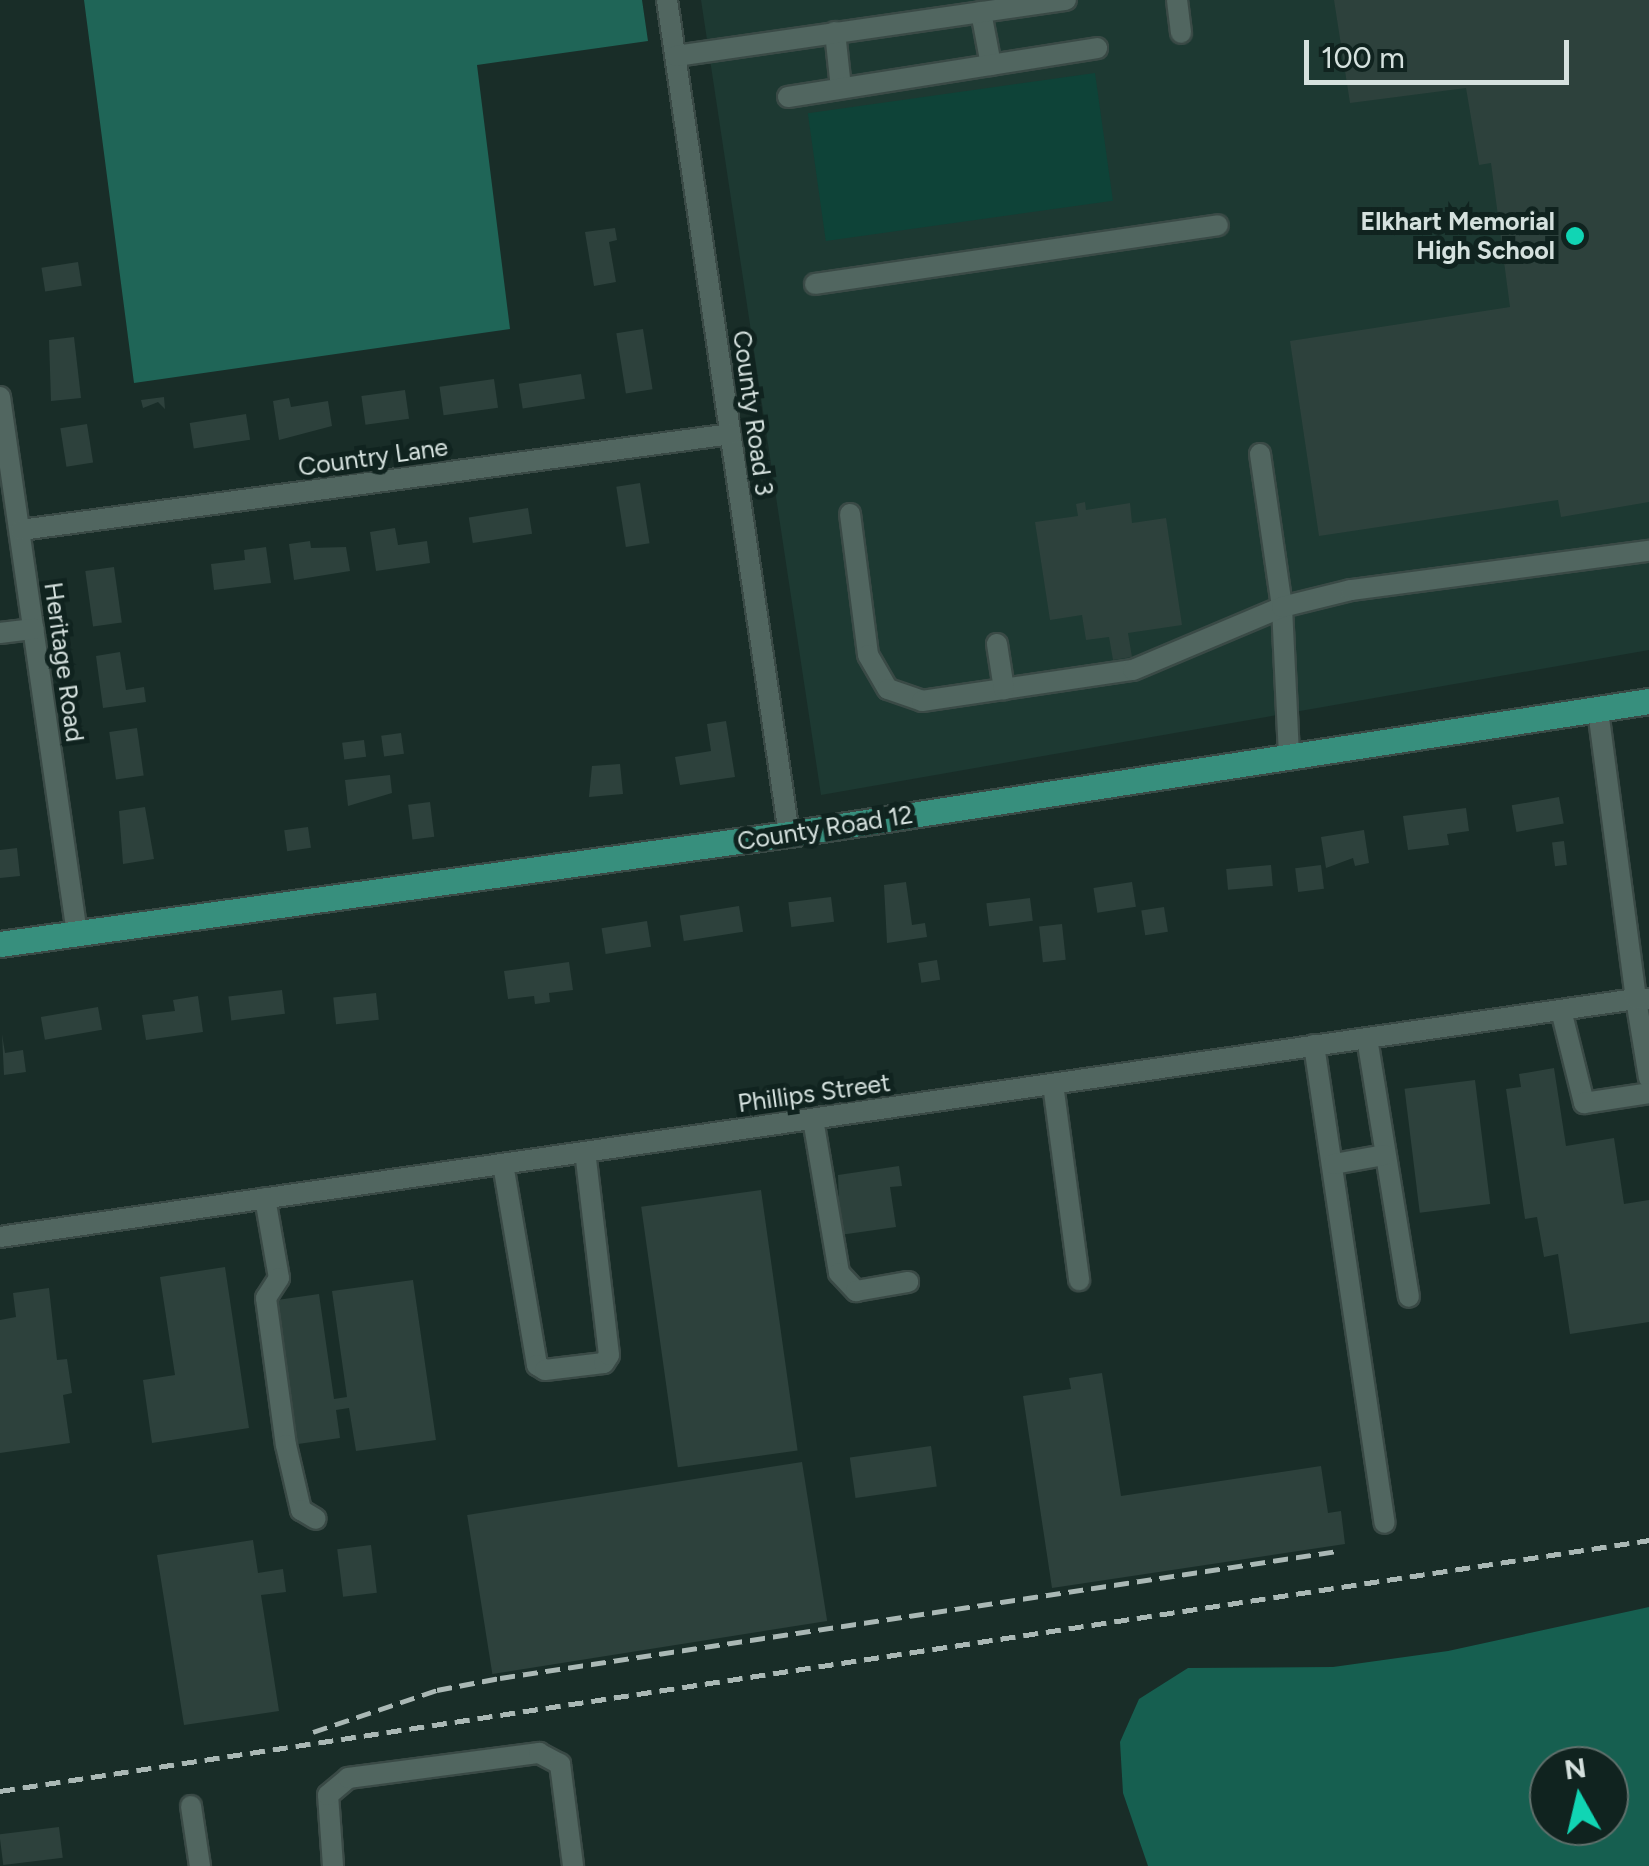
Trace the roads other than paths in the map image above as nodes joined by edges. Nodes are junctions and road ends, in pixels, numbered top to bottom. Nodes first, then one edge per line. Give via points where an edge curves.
1 (668, 0) edge
2 (1066, 0) edge
3 (1177, 0) edge
4 (980, 12) junction
5 (834, 32) junction
6 (1181, 33) dead end
7 (1096, 48) dead end
8 (676, 56) junction
9 (991, 66) junction
10 (841, 88) junction
11 (788, 97) dead end
12 (1218, 225) dead end
13 (816, 284) dead end
14 (0, 397) edge
15 (731, 434) junction
16 (1260, 454) dead end
17 (850, 514) dead end
18 (21, 530) junction
19 (1649, 551) edge
20 (1282, 607) junction
21 (34, 629) junction
22 (0, 634) edge
23 (998, 644) dead end
24 (1004, 689) junction
25 (1649, 701) edge
26 (1598, 709) junction
27 (1290, 756) junction
28 (789, 834) junction
29 (77, 934) junction
30 (0, 944) edge
31 (1641, 992) edge
32 (1561, 1010) junction
33 (1367, 1038) junction
34 (1314, 1046) junction
35 (1649, 1078) edge
36 (1053, 1084) junction
37 (1649, 1093) edge
38 (813, 1118) junction
39 (585, 1152) junction
40 (1384, 1156) junction
41 (503, 1164) junction
42 (1334, 1164) junction
43 (265, 1198) junction
44 (0, 1237) edge
45 (1078, 1280) dead end
46 (908, 1282) dead end
47 (1409, 1298) dead end
48 (316, 1518) dead end
49 (1384, 1523) dead end
50 (191, 1806) dead end
51 (200, 1866) edge
52 (333, 1866) edge
53 (573, 1866) edge

1 - 8 street, County Road 3
2 - 4 street
3 - 6 street
4 - 5 street
4 - 9 street
5 - 8 street
5 - 10 street
7 - 9 street
8 - 15 street, County Road 3
9 - 10 street
10 - 11 street
12 - 13 street
14 - 18 street, Heritage Road
15 - 18 street, Country Lane
15 - 28 street, County Road 3
16 - 20 street
17 - 24 street via 868,655 888,689 922,700
18 - 21 street, Heritage Road
19 - 20 street via 1351,590
20 - 24 street via 1134,670
20 - 27 street
21 - 22 street
21 - 29 street, Heritage Road
23 - 24 street
25 - 26 main road, County Road 12
26 - 27 main road, County Road 12
26 - 31 street
27 - 28 main road, County Road 12
28 - 29 main road, County Road 12
29 - 30 main road, County Road 12
31 - 32 street, Phillips Street
31 - 35 street
32 - 33 street, Phillips Street
32 - 37 street via 1584,1103
33 - 34 street, Phillips Street
33 - 40 street
34 - 36 street, Phillips Street
34 - 42 street
36 - 38 street, Phillips Street
36 - 45 street
38 - 39 street, Phillips Street
38 - 46 street via 838,1273 856,1291
39 - 41 street, Phillips Street
39 - 41 street via 609,1355 604,1363 545,1370 537,1364
40 - 42 street
40 - 47 street
41 - 43 street, Phillips Street
42 - 49 street
43 - 44 street, Phillips Street
43 - 48 street via 280,1278 266,1298 286,1445 301,1510
50 - 51 street
52 - 53 street via 328,1795 348,1778 540,1753 560,1764

